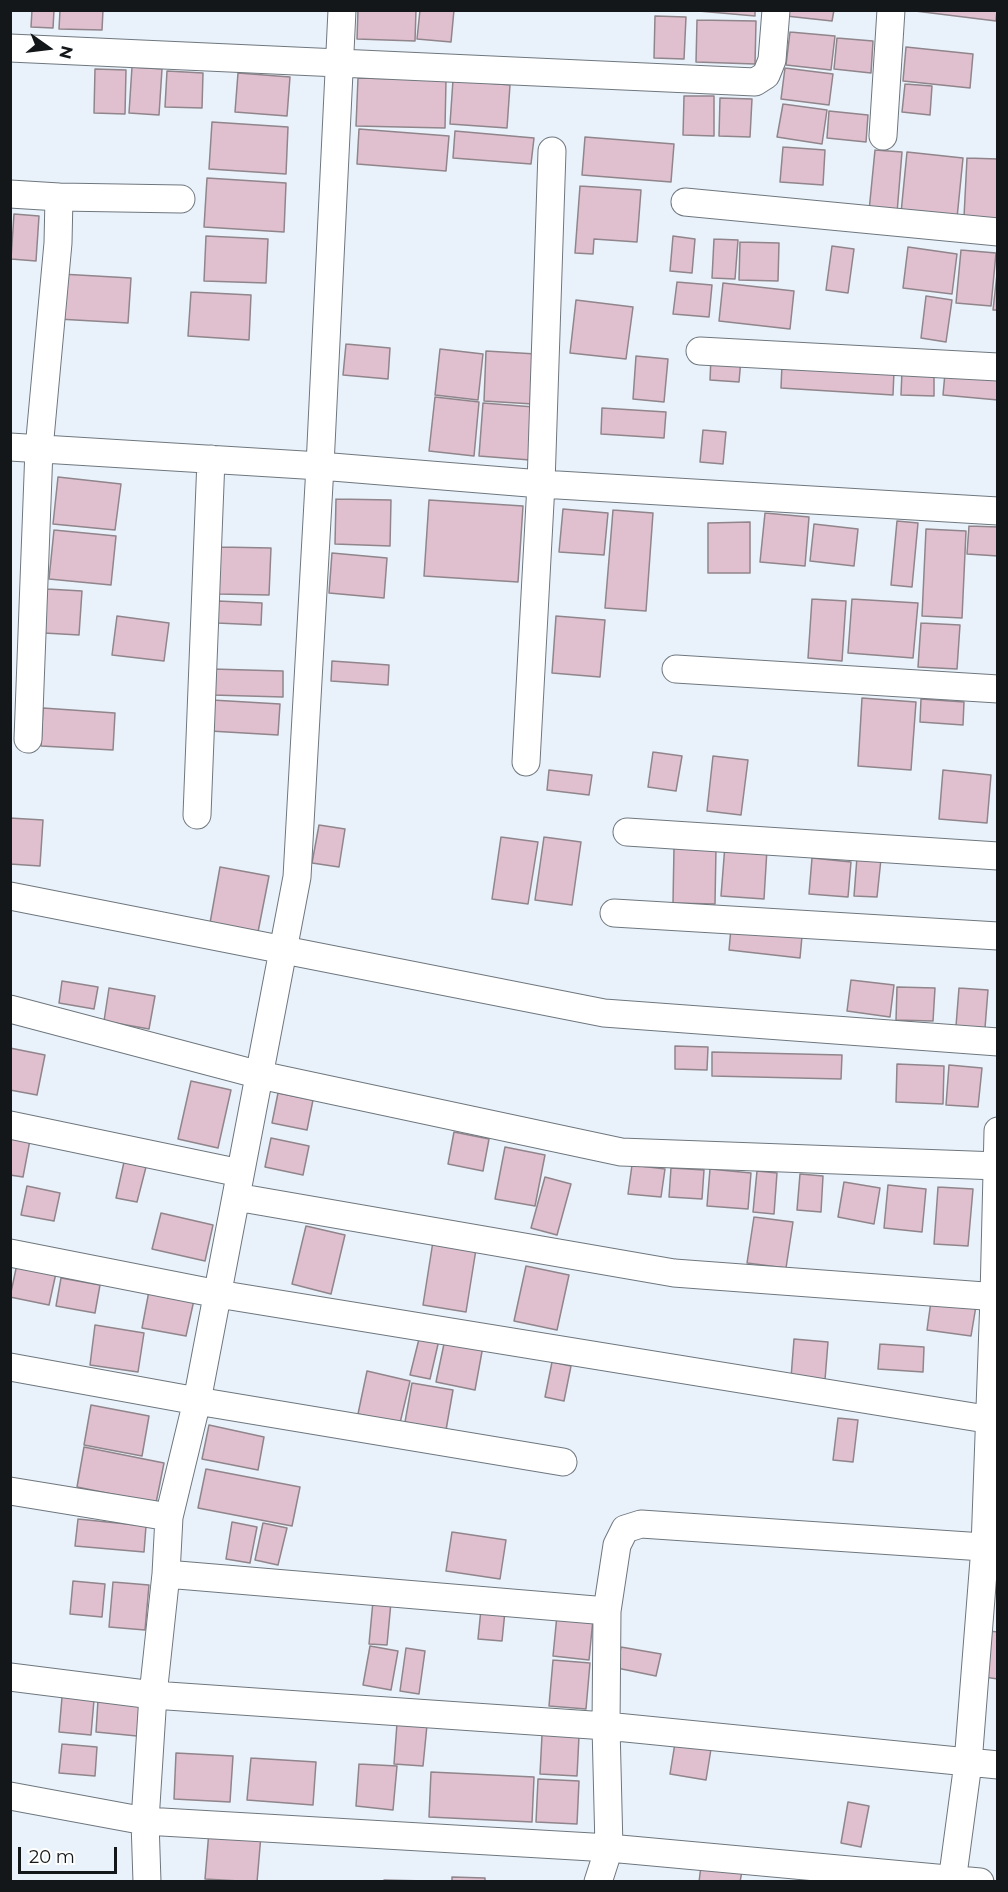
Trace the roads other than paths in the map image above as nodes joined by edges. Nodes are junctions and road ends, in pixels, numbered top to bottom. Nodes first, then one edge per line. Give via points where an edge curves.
1 (342, 10) edge
2 (776, 10) edge
3 (891, 10) edge
4 (10, 48) edge
5 (339, 62) junction
6 (883, 136) dead end
7 (552, 151) dead end
8 (10, 194) edge
9 (59, 197) junction
10 (181, 199) dead end
11 (685, 202) dead end
12 (998, 232) edge
13 (700, 351) dead end
14 (998, 368) edge
15 (10, 447) edge
16 (39, 449) junction
17 (211, 459) junction
18 (320, 466) junction
19 (541, 484) junction
20 (998, 511) edge
21 (676, 669) dead end
22 (998, 689) edge
23 (28, 740) dead end
24 (526, 762) dead end
25 (197, 815) dead end
26 (627, 832) dead end
27 (998, 856) edge
28 (10, 896) edge
29 (614, 913) dead end
30 (998, 936) edge
31 (284, 949) junction
32 (10, 1009) edge
33 (998, 1042) edge
34 (260, 1075) junction
35 (10, 1125) edge
36 (998, 1131) edge
37 (997, 1166) edge
38 (238, 1185) junction
39 (10, 1253) edge
40 (218, 1294) junction
41 (996, 1297) edge
42 (10, 1367) edge
43 (197, 1401) junction
44 (993, 1421) edge
45 (562, 1462) dead end
46 (11, 1493) edge
47 (169, 1517) junction
48 (991, 1547) edge
49 (166, 1574) junction
50 (607, 1611) junction
51 (10, 1677) edge
52 (153, 1695) junction
53 (606, 1726) junction
54 (968, 1763) junction
55 (998, 1765) edge
56 (10, 1796) edge
57 (146, 1821) junction
58 (609, 1848) junction
59 (952, 1880) edge
60 (147, 1881) edge
61 (598, 1881) edge
62 (980, 1881) edge

1 - 5 street
2 - 5 street via 772,60 766,75 755,81
3 - 6 street
4 - 5 street
5 - 18 street
7 - 19 street
8 - 9 street
9 - 10 street
9 - 16 street
11 - 12 street
13 - 14 street
15 - 16 street
16 - 17 street
16 - 23 street
17 - 18 street
17 - 25 street
18 - 19 street
18 - 31 street via 297,877
19 - 20 street
19 - 24 street
21 - 22 street
26 - 27 street
28 - 31 street
29 - 30 street
31 - 33 street via 604,1013
31 - 34 street
32 - 34 street
34 - 37 street via 621,1152
34 - 38 street
35 - 38 street
36 - 37 street
37 - 41 street
38 - 40 street
38 - 41 street via 674,1274
39 - 40 street
40 - 43 street
40 - 44 street
41 - 44 street
42 - 43 street
43 - 45 street
43 - 47 street
44 - 48 street
46 - 47 street
47 - 49 street
48 - 50 street via 641,1524 625,1529 617,1545
48 - 54 street
49 - 50 street
49 - 52 street
50 - 53 street
51 - 52 street
52 - 53 street
52 - 57 street
53 - 54 street
53 - 58 street
54 - 55 street
54 - 59 street
56 - 57 street
57 - 58 street
57 - 60 street
58 - 59 street
58 - 61 street
59 - 62 street

